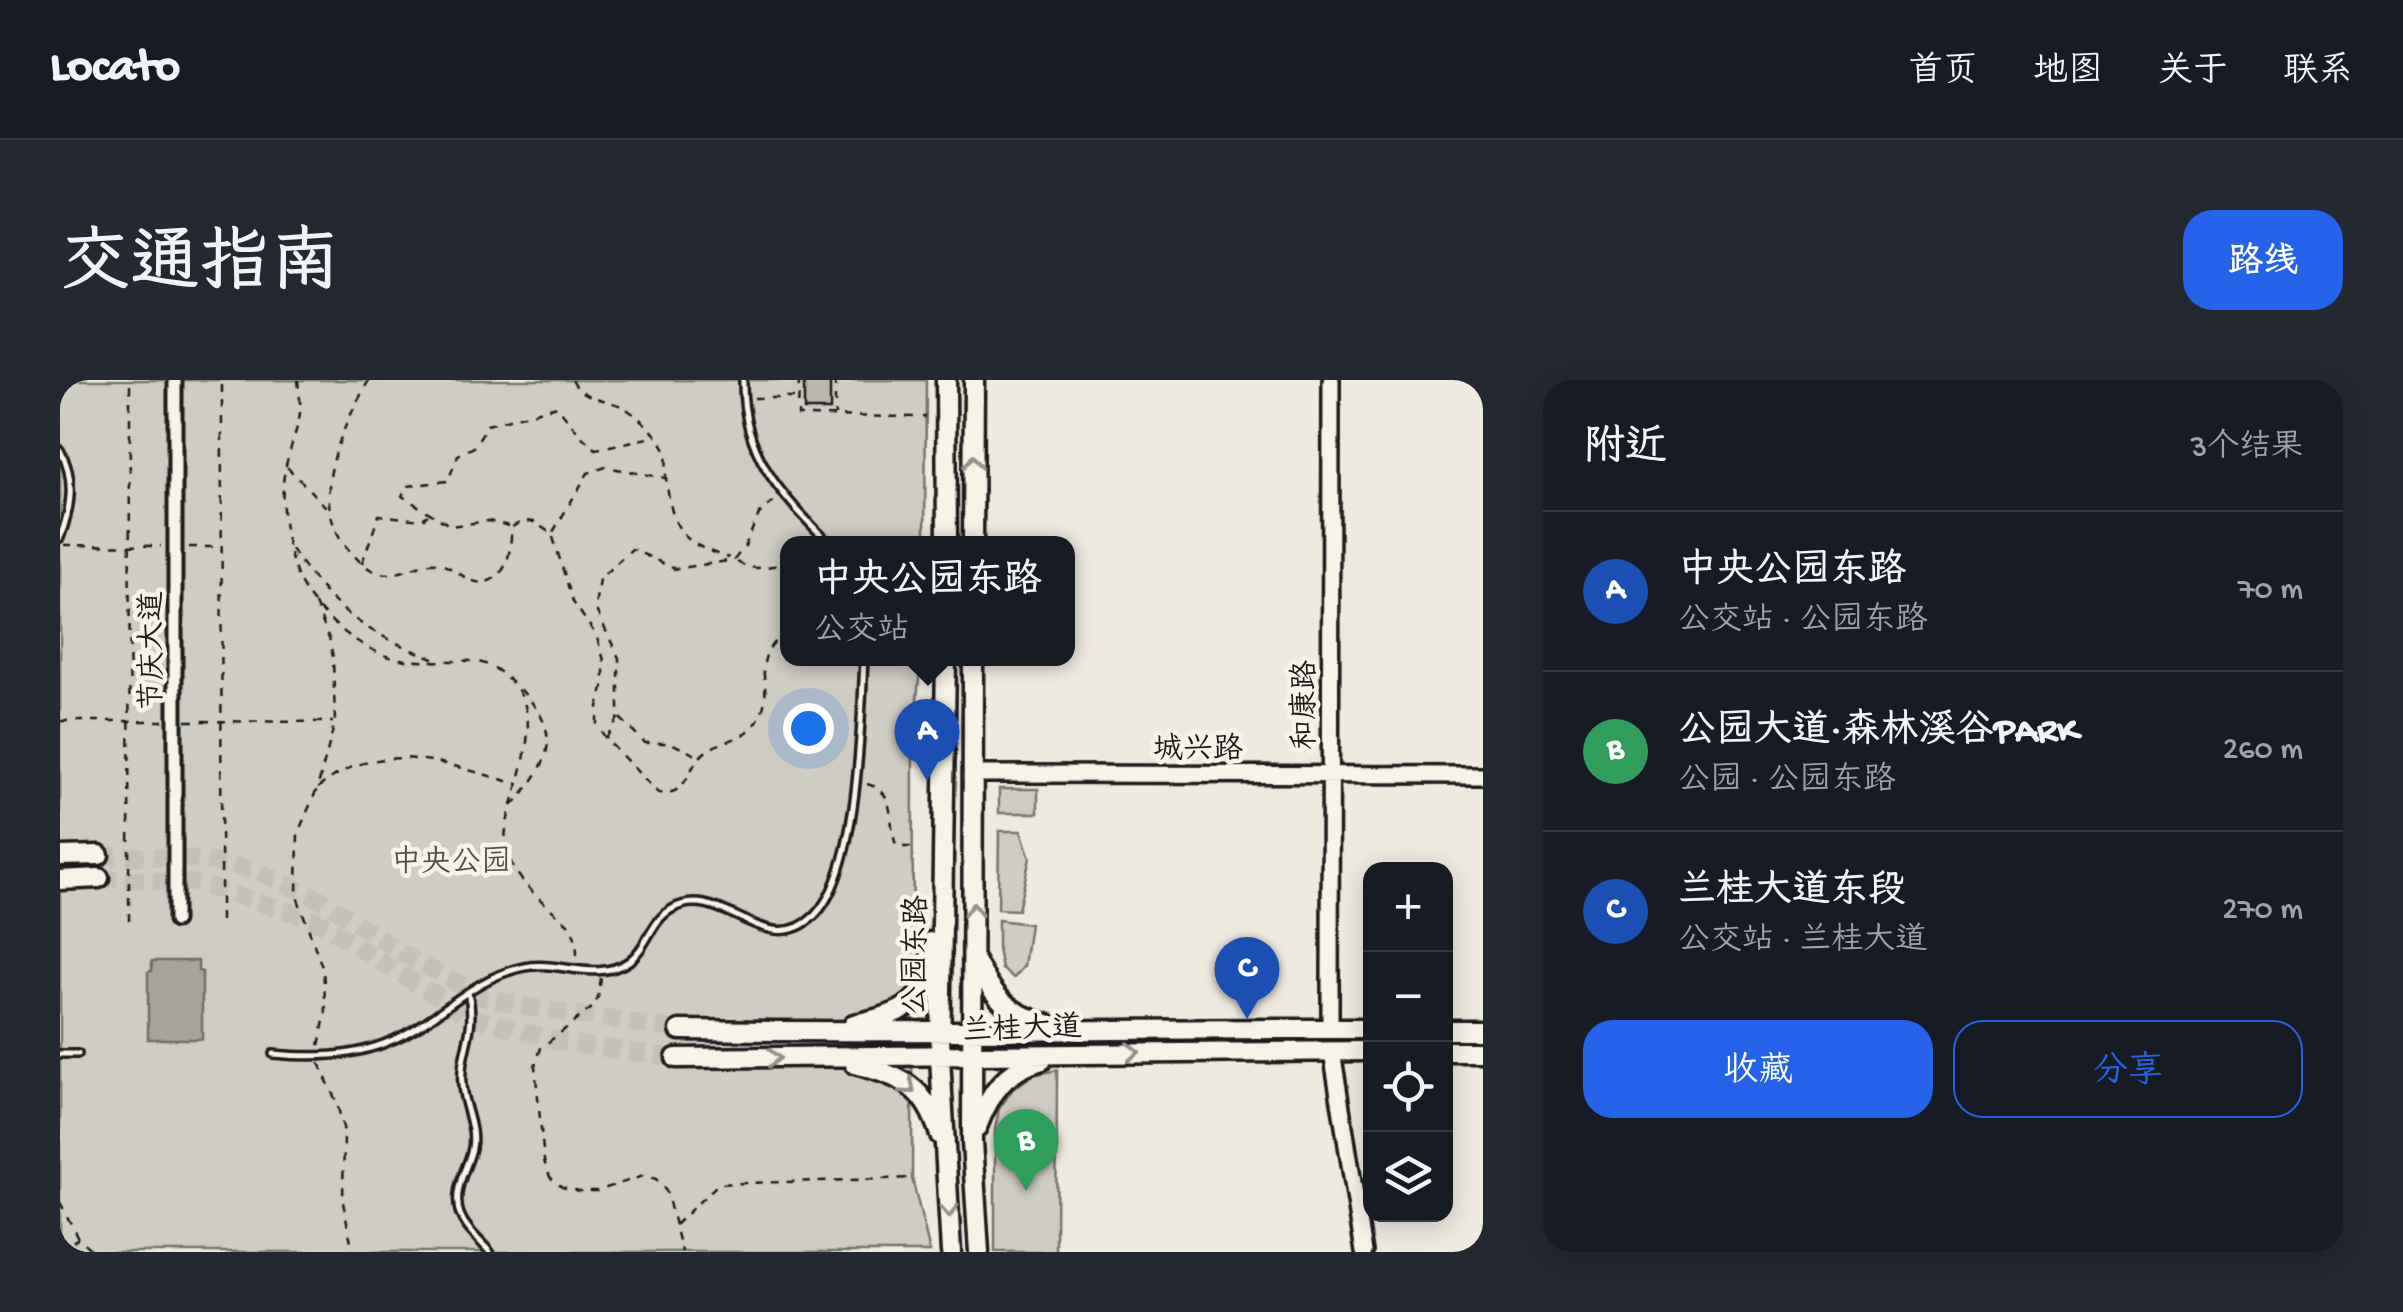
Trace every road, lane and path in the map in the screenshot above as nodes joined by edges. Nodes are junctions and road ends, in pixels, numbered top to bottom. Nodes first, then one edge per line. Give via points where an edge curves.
1 (130, 380) edge
2 (175, 380) edge
3 (222, 380) edge
4 (298, 380) edge
5 (368, 380) edge
6 (572, 380) edge
7 (743, 380) edge
8 (798, 380) edge
9 (835, 380) edge
10 (946, 380) edge
11 (974, 380) edge
12 (1330, 380) edge
13 (743, 398) junction
14 (798, 398) junction
15 (836, 416) junction
16 (926, 416) dead end
17 (658, 436) junction
18 (60, 450) edge
19 (285, 466) junction
20 (666, 478) junction
21 (782, 495) junction
22 (328, 509) junction
23 (429, 514) junction
24 (512, 527) junction
25 (552, 534) junction
26 (822, 536) edge
27 (947, 536) edge
28 (973, 536) edge
29 (60, 538) edge
30 (60, 546) edge
31 (129, 546) junction
32 (175, 546) junction
33 (290, 546) junction
34 (222, 547) junction
35 (734, 560) junction
36 (362, 564) junction
37 (780, 566) edge
38 (315, 603) junction
39 (780, 636) edge
40 (438, 660) junction
41 (865, 666) edge
42 (946, 666) edge
43 (973, 666) edge
44 (519, 688) junction
45 (619, 718) junction
46 (60, 721) edge
47 (129, 721) junction
48 (175, 721) junction
49 (222, 722) junction
50 (335, 722) junction
51 (606, 739) junction
52 (700, 757) junction
53 (973, 774) junction
54 (1330, 775) junction
55 (1483, 775) edge
56 (856, 782) junction
57 (518, 784) junction
58 (316, 789) junction
59 (511, 808) junction
60 (913, 846) dead end
61 (944, 853) junction
62 (99, 855) tunnel mouth
63 (60, 856) edge
64 (99, 878) tunnel mouth
65 (60, 880) edge
66 (128, 921) dead end
67 (175, 921) dead end
68 (222, 921) dead end
69 (973, 958) junction
70 (576, 969) junction
71 (602, 971) junction
72 (468, 992) junction
73 (1330, 1029) junction
74 (680, 1030) tunnel mouth
75 (940, 1030) junction
76 (973, 1030) junction
77 (1363, 1030) edge
78 (1453, 1030) edge
79 (1483, 1030) edge
80 (1072, 1031) junction
81 (813, 1032) junction
82 (1332, 1050) junction
83 (1363, 1051) edge
84 (1453, 1051) edge
85 (1483, 1051) edge
86 (1069, 1052) junction
87 (60, 1054) edge
88 (78, 1054) dead end
89 (273, 1054) dead end
90 (973, 1056) junction
91 (940, 1057) junction
92 (316, 1058) junction
93 (676, 1058) tunnel mouth
94 (835, 1058) junction
95 (972, 1142) junction
96 (947, 1158) junction
97 (912, 1178) dead end
98 (60, 1202) edge
99 (675, 1226) junction
100 (78, 1238) junction
101 (60, 1251) edge
102 (94, 1252) edge
103 (353, 1252) edge
104 (490, 1252) edge
105 (682, 1252) edge
106 (952, 1252) edge
107 (979, 1252) edge
108 (1364, 1252) edge

1 - 31 path
2 - 32 street, 节庆大道
3 - 34 path
4 - 19 path via 300,415
5 - 22 path via 333,457
6 - 17 path via 584,394 627,409
7 - 13 lane
8 - 14 path
9 - 15 path
10 - 27 main road
28 -> 11 main road
12 - 54 street, 和康路
13 - 14 path
13 - 21 lane via 753,442
14 - 15 path via 798,416
15 - 16 path
17 - 20 path via 668,460
17 - 23 path via 596,449 557,406 486,425 474,446 458,455 448,481 407,486 402,496
18 - 29 lane via 72,490
19 - 22 path
19 - 33 path
20 - 25 path via 606,467 588,473
20 - 35 path via 678,530 702,549
21 - 26 lane
21 - 35 path via 759,514
22 - 36 path via 344,545
23 - 24 path via 451,526 488,520
23 - 36 path via 421,520 379,514
24 - 25 path via 534,522
24 - 36 path via 507,562 485,582 439,563 396,574
25 - 51 path via 573,602 604,660 597,710
30 - 31 path
31 - 32 path
31 - 47 path
32 - 34 path
32 - 48 street, 节庆大道
33 - 38 path via 299,580
33 - 40 path via 346,615
34 - 49 path
35 - 37 path via 748,568
35 - 45 path via 675,569 632,548 599,579 595,608 619,658
38 - 40 path via 370,650
38 - 50 path via 333,658
39 - 52 path via 762,666 766,696 759,718 748,732
40 - 44 path via 485,663
41 - 56 lane
42 - 61 main road, 公园东路
43 - 53 main road, 公园东路
44 - 57 path via 529,726
44 - 59 path via 543,718 547,745 540,772
45 - 51 path
45 - 52 path via 644,743 671,743
46 - 47 path
47 - 48 path
47 - 66 path
48 - 49 path
48 - 67 street, 节庆大道
49 - 50 path
49 - 68 path
50 - 58 path
51 - 52 path via 658,793 681,788
53 - 54 street, 城兴路
69 -> 53 main road, 公园东路
54 - 55 street, 城兴路
54 - 73 street, 和康路
56 - 60 path via 882,789 895,842
56 - 71 lane via 846,850 833,890 815,916 795,930 768,931 692,903 656,922 628,961
57 - 58 path via 405,756 347,768
57 - 59 path
58 - 92 path via 298,833 296,896 326,994
59 - 70 path via 511,863 574,932
61 - 75 main road, 公园东路
61 - 81 main road via 932,887 929,973 912,1005
62 - 63 main road
64 - 65 main road
69 - 76 main road, 公园东路
69 - 80 main road via 1002,1002 1024,1018
70 - 71 lane
70 - 72 lane via 529,966 494,975
71 - 99 path via 593,1007 541,1048 535,1066 544,1162 550,1177 579,1192 656,1178
72 - 92 lane via 388,1043
72 - 104 lane via 473,1011 462,1087 473,1137 456,1204
73 - 77 main road, 兰桂大道
73 - 80 main road, 兰桂大道
74 - 81 main road, 兰桂大道
75 - 76 main road, 兰桂大道
75 - 81 main road, 兰桂大道
75 - 91 main road, 公园东路
76 - 80 main road, 兰桂大道
76 - 90 main road, 公园东路
78 - 79 main road
82 - 83 main road, 兰桂大道
86 -> 82 main road, 兰桂大道
82 - 108 street
84 - 85 main road
86 - 90 main road, 兰桂大道
86 - 95 main road via 1027,1064 1004,1079
87 - 88 lane
89 - 92 lane
90 - 91 main road, 兰桂大道
90 - 95 main road, 公园东路
91 - 94 main road, 兰桂大道
91 - 96 main road, 公园东路
92 - 103 path via 344,1132 342,1202
93 -> 94 main road, 兰桂大道
94 -> 96 main road via 917,1090
95 - 107 main road, 公园东路
96 -> 106 main road, 公园东路
97 - 99 path via 718,1184
98 - 100 path
99 - 105 path
100 - 101 path
100 - 102 path

